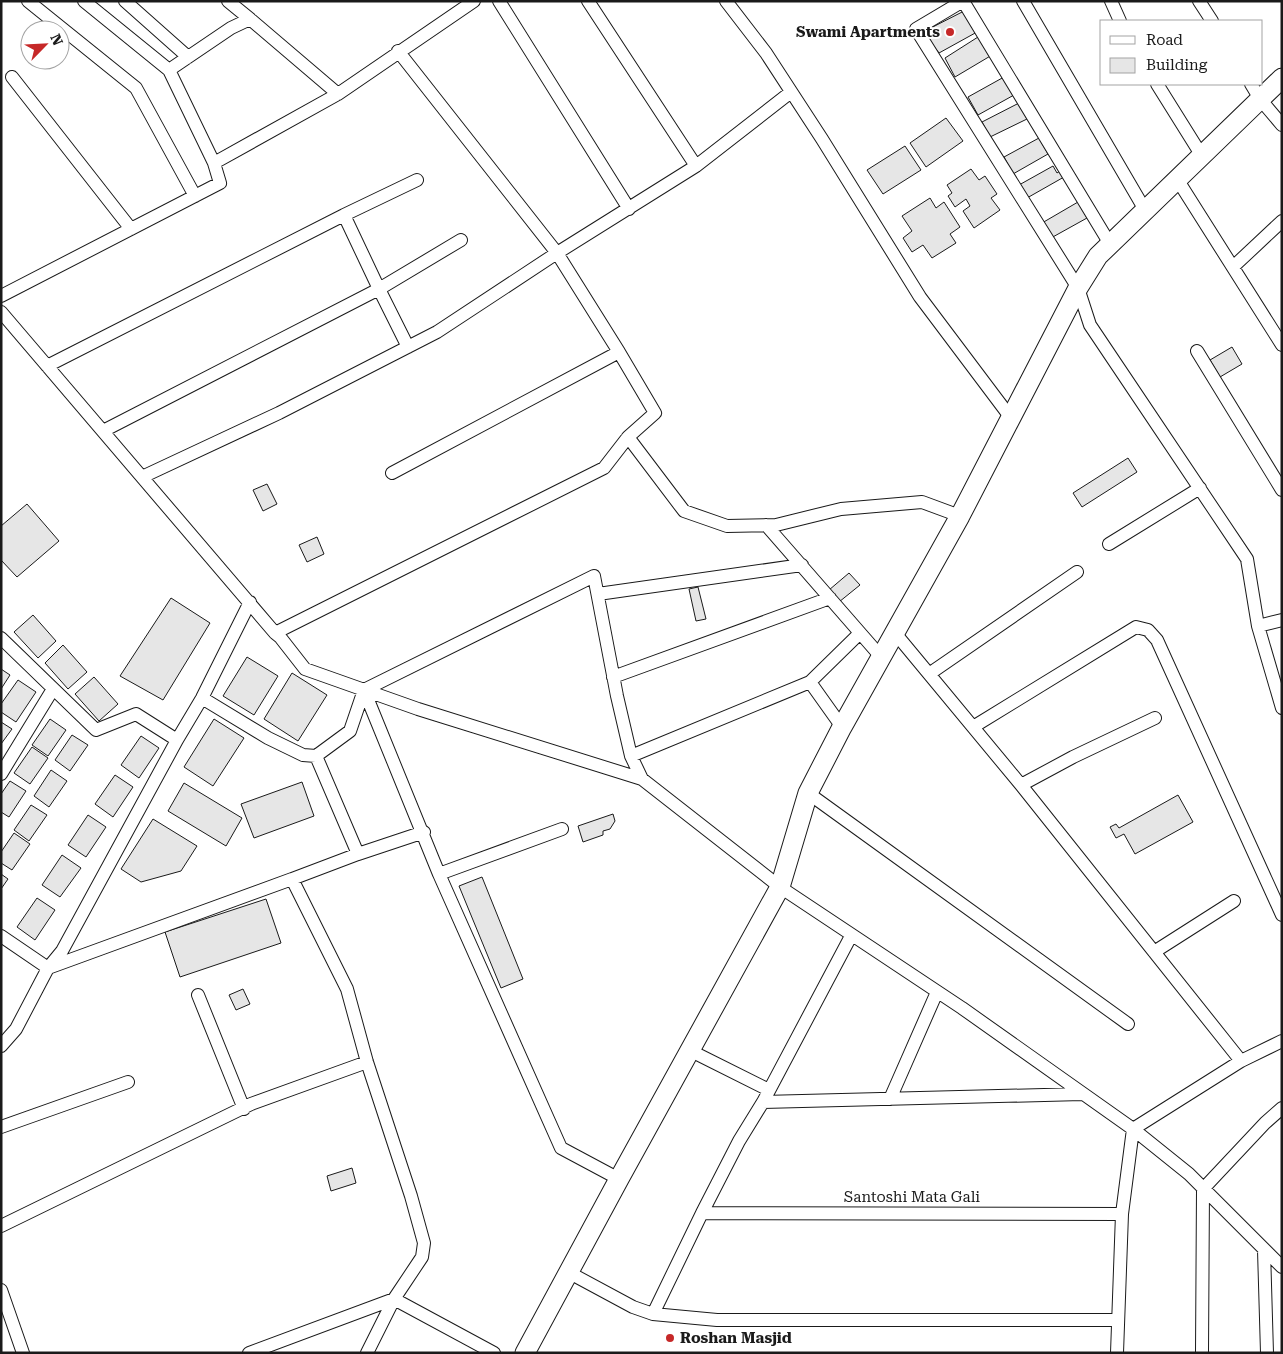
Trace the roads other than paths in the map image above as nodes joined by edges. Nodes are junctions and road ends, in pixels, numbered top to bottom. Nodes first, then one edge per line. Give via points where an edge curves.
1 (28, 1) edge
2 (84, 1) edge
3 (125, 1) edge
4 (228, 1) edge
5 (474, 1) edge
6 (499, 1) edge
7 (588, 1) edge
8 (726, 1) edge
9 (1023, 1) edge
10 (1110, 1) edge
11 (1199, 1) edge
12 (250, 19) junction
13 (1120, 20) edge
14 (1211, 20) edge
15 (398, 51) junction
16 (188, 57) junction
17 (169, 70) junction
18 (12, 77) dead end
19 (1282, 78) edge
20 (1158, 85) edge
21 (1255, 91) edge
22 (791, 92) junction
23 (338, 94) junction
24 (1282, 125) edge
25 (1202, 156) junction
26 (214, 163) junction
27 (696, 166) junction
28 (1177, 179) junction
29 (417, 180) dead end
30 (195, 196) junction
31 (629, 209) junction
32 (1145, 210) junction
33 (344, 215) junction
34 (1282, 221) edge
35 (131, 229) junction
36 (461, 240) dead end
37 (1110, 244) junction
38 (556, 253) junction
39 (1233, 267) junction
40 (1078, 288) junction
41 (379, 289) junction
42 (1, 296) edge
43 (1, 312) edge
44 (1282, 345) edge
45 (408, 347) junction
46 (1197, 351) dead end
47 (619, 352) junction
48 (47, 366) junction
49 (1011, 418) junction
50 (103, 431) junction
51 (628, 436) junction
52 (392, 473) dead end
53 (142, 477) junction
54 (1200, 488) junction
55 (1282, 490) edge
56 (960, 516) junction
57 (766, 525) junction
58 (1109, 544) dead end
59 (802, 566) junction
60 (1077, 572) dead end
61 (598, 594) junction
62 (830, 598) junction
63 (250, 602) junction
64 (1282, 620) edge
65 (1258, 626) junction
66 (275, 633) junction
67 (860, 633) junction
68 (895, 633) junction
69 (1, 638) edge
70 (882, 658) junction
71 (929, 674) junction
72 (613, 677) junction
73 (810, 682) junction
74 (53, 689) junction
75 (364, 690) junction
76 (202, 698) junction
77 (1282, 708) edge
78 (1155, 718) dead end
79 (842, 727) junction
80 (973, 727) junction
81 (177, 740) junction
82 (316, 756) junction
83 (630, 756) junction
84 (1, 774) edge
85 (642, 780) junction
86 (1021, 785) junction
87 (808, 793) junction
88 (562, 829) dead end
89 (424, 832) junction
90 (358, 854) junction
91 (439, 874) junction
92 (292, 879) junction
93 (780, 887) junction
94 (1234, 901) dead end
95 (1282, 915) edge
96 (1, 936) edge
97 (851, 936) junction
98 (1154, 952) junction
99 (48, 968) junction
100 (937, 992) junction
101 (198, 995) dead end
102 (1128, 1024) dead end
103 (1282, 1041) edge
104 (1, 1046) edge
105 (691, 1051) junction
106 (1241, 1061) junction
107 (367, 1062) junction
108 (128, 1082) dead end
109 (769, 1090) junction
110 (1082, 1094) junction
111 (890, 1099) junction
112 (763, 1102) junction
113 (1282, 1108) edge
114 (244, 1109) junction
115 (1, 1127) edge
116 (1133, 1129) junction
117 (619, 1179) junction
118 (1203, 1189) junction
119 (702, 1213) junction
120 (1122, 1214) junction
121 (1, 1226) edge
122 (1264, 1250) junction
123 (1282, 1268) edge
124 (568, 1272) junction
125 (1, 1290) edge
126 (394, 1299) junction
127 (653, 1314) junction
128 (1117, 1320) junction
129 (23, 1353) edge
130 (249, 1353) edge
131 (367, 1353) edge
132 (494, 1353) edge
133 (525, 1353) edge
134 (1117, 1353) edge
135 (1202, 1353) edge
136 (1267, 1353) edge

1 - 30 street via 136,88
2 - 17 street
3 - 16 street
4 - 12 street
5 - 15 street
6 - 31 street
7 - 27 street
8 - 22 street
9 - 32 street
10 - 13 street
11 - 14 street
12 - 16 street
12 - 23 street
15 - 23 street
15 - 38 street
16 - 17 street
17 - 26 street
18 - 35 street
19 - 21 street
20 - 25 street
21 - 24 street
21 - 25 street
22 - 27 street
22 - 49 street via 920,297
23 - 26 street
25 - 28 street
26 - 30 street via 220,184
27 - 31 street
28 - 32 street
28 - 39 street
29 - 33 street
30 - 35 street
31 - 38 street
32 - 37 street
33 - 41 street
33 - 48 street
34 - 39 street
35 - 42 street
36 - 41 street
37 - 40 street via 1098,256
37 - 40 street via 963,2 916,29
38 - 45 street via 437,332
38 - 47 street
39 - 44 street
40 - 49 street
40 - 54 street via 1090,325
41 - 45 street
41 - 50 street
43 - 48 street
45 - 53 street via 279,413
46 - 55 street
47 - 51 street via 655,413
47 - 52 street
48 - 50 street
49 - 56 street
50 - 53 street
51 - 57 street via 684,511 727,526
51 - 66 street via 604,468
53 - 63 street
54 - 58 street
54 - 65 street via 1247,559
56 - 57 street via 922,502 841,509
56 - 68 street
57 - 59 street
59 - 61 street
59 - 62 street
60 - 71 street
61 - 72 street
61 - 75 street via 594,576
62 - 67 street
62 - 72 street
63 - 66 street
63 - 76 street
64 - 65 street
65 - 77 street
66 - 75 street via 305,669
67 - 70 street
67 - 73 street
68 - 70 street
68 - 71 street
69 - 74 street
70 - 79 street
71 - 80 street
72 - 83 street
73 - 79 street
73 - 83 street
74 - 81 street via 96,730 136,714
74 - 84 street
75 - 82 street via 350,731
75 - 85 street
75 - 89 street
76 - 81 street
76 - 82 street via 268,738 303,755
78 - 86 street
79 - 87 street
80 - 86 street
80 - 95 street via 1136,627 1148,630 1157,640
81 - 99 street via 62,951
82 - 90 street
83 - 85 street
85 - 93 street
86 - 98 street
87 - 93 street
87 - 102 street
88 - 91 street
89 - 90 street
89 - 91 street
90 - 92 street
91 - 117 street via 561,1148
92 - 99 street
92 - 107 street via 347,989
93 - 97 street
93 - 105 street
94 - 98 street
96 - 99 street
97 - 100 street
97 - 109 street
98 - 106 street
99 - 104 street via 16,1029
100 - 110 street
100 - 111 street
101 - 114 street
103 - 106 street
105 - 109 street
105 - 117 street
106 - 116 street
107 - 114 street
107 - 126 street via 424,1243 422,1258
108 - 115 street
109 - 112 street
110 - 111 street
110 - 116 street
111 - 112 street
112 - 119 street
113 - 118 street
114 - 121 street
116 - 118 street
116 - 120 street
117 - 124 street
118 - 122 street
118 - 135 street
119 - 120 street, Santoshi Mata Gali
119 - 127 street
120 - 128 street
122 - 123 street
122 - 136 street
124 - 127 street via 633,1307
124 - 133 street
125 - 129 street
126 - 130 street
126 - 131 street
126 - 132 street
127 - 128 street via 726,1320
128 - 134 street

